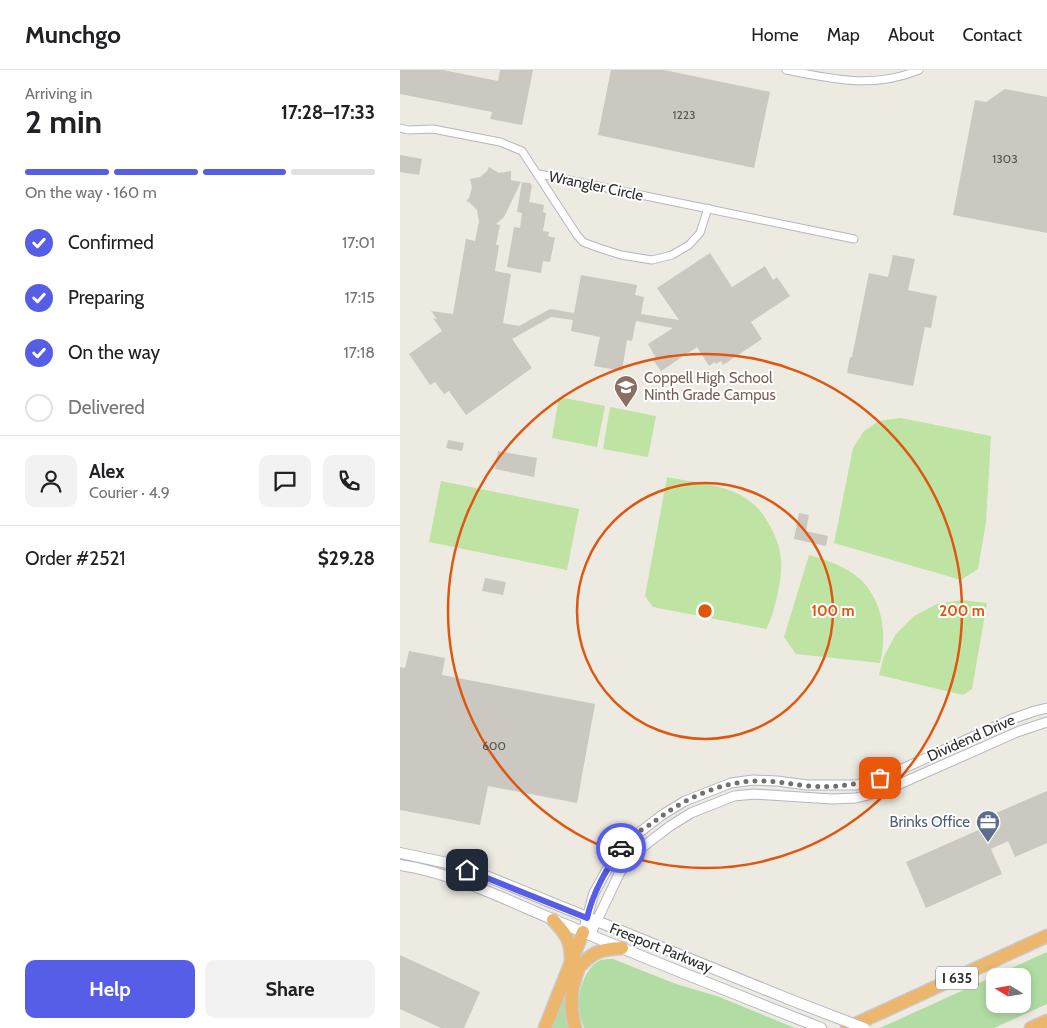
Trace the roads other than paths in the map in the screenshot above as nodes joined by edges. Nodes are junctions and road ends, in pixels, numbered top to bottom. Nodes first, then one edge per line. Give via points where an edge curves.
1 (786, 70) edge
2 (919, 70) edge
3 (400, 128) edge
4 (539, 174) junction
5 (708, 208) junction
6 (854, 238) dead end
7 (1047, 708) edge
8 (1047, 722) edge
9 (955, 745) junction
10 (960, 757) junction
11 (856, 785) junction
12 (856, 798) junction
13 (403, 853) edge
14 (402, 865) edge
15 (553, 920) junction
16 (591, 920) junction
17 (586, 934) junction
18 (1047, 936) edge
19 (622, 948) junction
20 (575, 965) junction
21 (1047, 1021) edge
22 (866, 1024) edge
23 (545, 1028) edge
24 (576, 1028) edge
25 (821, 1028) edge
26 (840, 1028) edge
27 (847, 1028) edge
28 (1031, 1028) edge

1 - 2 street via 845,81 872,82
3 - 4 street via 433,129 500,142 522,151
4 - 5 street, Wrangler Circle
4 - 5 street, Wrangler Circle via 583,242 621,255 652,260 672,255 689,245 700,233
5 - 6 street, Wrangler Circle
7 - 9 street, Dividend Drive via 1035,710
8 - 10 street, Dividend Drive
9 - 10 street
9 - 11 street, Dividend Drive via 880,778
10 - 12 street, Dividend Drive via 884,791
11 - 12 street
11 - 16 street, Dividend Drive via 808,786 753,780 731,784 686,801 623,845 594,893
12 - 16 street, Dividend Drive via 806,799 754,794 734,796 691,813 635,853
13 - 14 main road
13 - 16 main road, Freeport Parkway via 481,874
14 - 15 main road, Freeport Parkway via 458,880
15 - 17 main road, Freeport Parkway
15 - 20 highway via 571,945
16 - 17 street, Dividend Drive
16 - 22 main road, Freeport Parkway, bridge via 791,1000
17 - 19 main road, Freeport Parkway
17 - 20 highway
18 - 22 highway, I 635
19 - 20 highway via 602,949
19 - 25 main road, Freeport Parkway
20 - 23 highway
20 - 24 highway via 570,1000
21 - 28 highway
22 - 26 highway
22 - 27 highway, I 635

